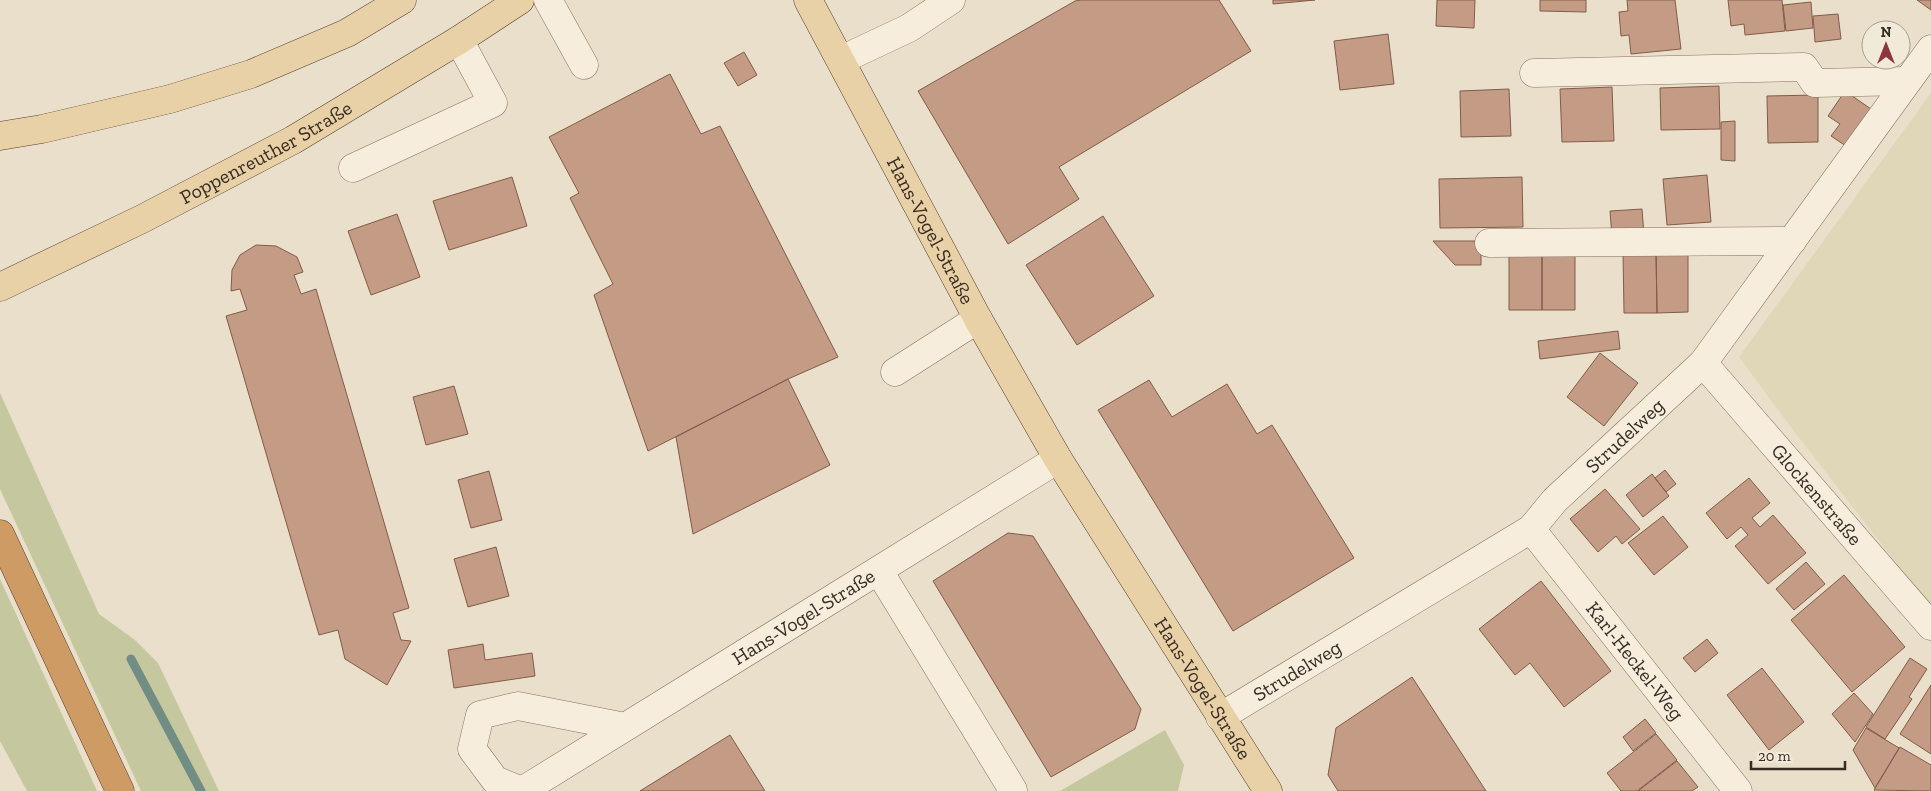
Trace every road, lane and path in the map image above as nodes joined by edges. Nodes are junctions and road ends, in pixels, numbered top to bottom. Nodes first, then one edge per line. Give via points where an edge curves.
1 (402, 0) edge
2 (520, 0) edge
3 (548, 0) edge
4 (808, 0) edge
5 (951, 0) edge
6 (458, 40) junction
7 (1931, 49) edge
8 (841, 60) junction
9 (584, 65) dead end
10 (1534, 74) dead end
11 (1907, 81) junction
12 (0, 136) edge
13 (353, 168) dead end
14 (1792, 241) junction
15 (1489, 243) dead end
16 (0, 287) edge
17 (978, 318) junction
18 (1703, 363) junction
19 (895, 372) dead end
20 (1058, 459) junction
21 (1531, 529) junction
22 (0, 534) edge
23 (879, 571) junction
24 (1931, 626) edge
25 (1220, 717) junction
26 (625, 727) junction
27 (1013, 790) edge
28 (120, 791) edge
29 (522, 791) edge
30 (1268, 791) edge
31 (1738, 791) edge

1 - 12 main road via 347,33 251,74 170,98
2 - 6 main road, Poppenreuther Straße
3 - 9 street
4 - 8 main road, Hans-Vogel-Straße
5 - 8 street via 909,28
6 - 13 street via 493,103
6 - 16 main road, Poppenreuther Straße via 293,140 142,219
7 - 11 street, Strudelweg
8 - 17 main road, Hans-Vogel-Straße
10 - 11 street via 1804,67 1815,83
11 - 14 street, Strudelweg
14 - 15 street
14 - 18 street, Strudelweg
17 - 19 street
17 - 20 main road, Hans-Vogel-Straße
18 - 21 street, Strudelweg via 1555,500
18 - 24 street, Glockenstraße
20 - 23 street, Hans-Vogel-Straße
20 - 25 main road, Hans-Vogel-Straße
21 - 25 street, Strudelweg
21 - 31 street, Karl-Heckel-Weg
22 - 28 highway
23 - 26 street, Hans-Vogel-Straße
23 - 27 street
25 - 30 main road, Hans-Vogel-Straße
26 - 29 street, Hans-Vogel-Straße
26 - 29 street, Hans-Vogel-Straße via 518,706 480,715 472,749 494,780

